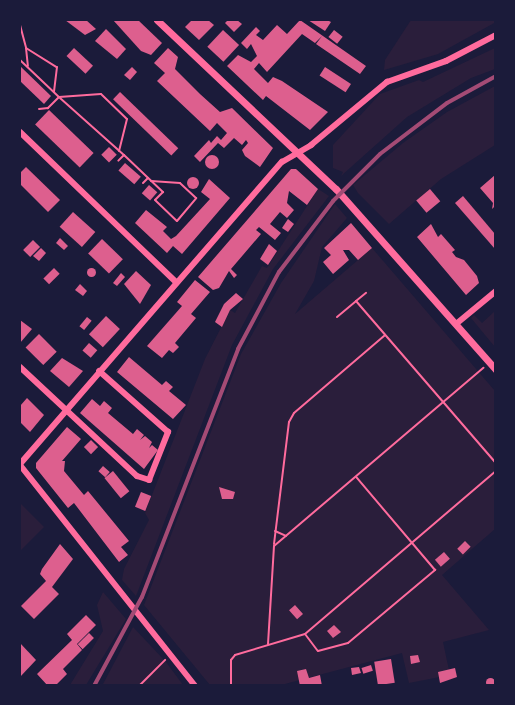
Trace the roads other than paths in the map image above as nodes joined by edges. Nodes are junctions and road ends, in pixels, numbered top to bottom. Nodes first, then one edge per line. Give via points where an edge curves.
1 (157, 20) edge
2 (495, 35) edge
3 (20, 132) edge
4 (298, 152) junction
5 (176, 282) junction
6 (495, 291) edge
7 (456, 324) junction
8 (20, 367) edge
9 (493, 367) edge
10 (99, 371) junction
11 (65, 410) junction
12 (20, 465) edge
13 (195, 686) edge

1 - 4 street
2 - 4 street via 446,61 387,82
3 - 5 street
4 - 5 street via 271,173
4 - 7 street via 376,232
5 - 10 street
6 - 7 street
7 - 9 street
8 - 11 street
10 - 11 street
10 - 11 street via 168,432 152,478 146,481 137,476
11 - 12 street
12 - 13 street

